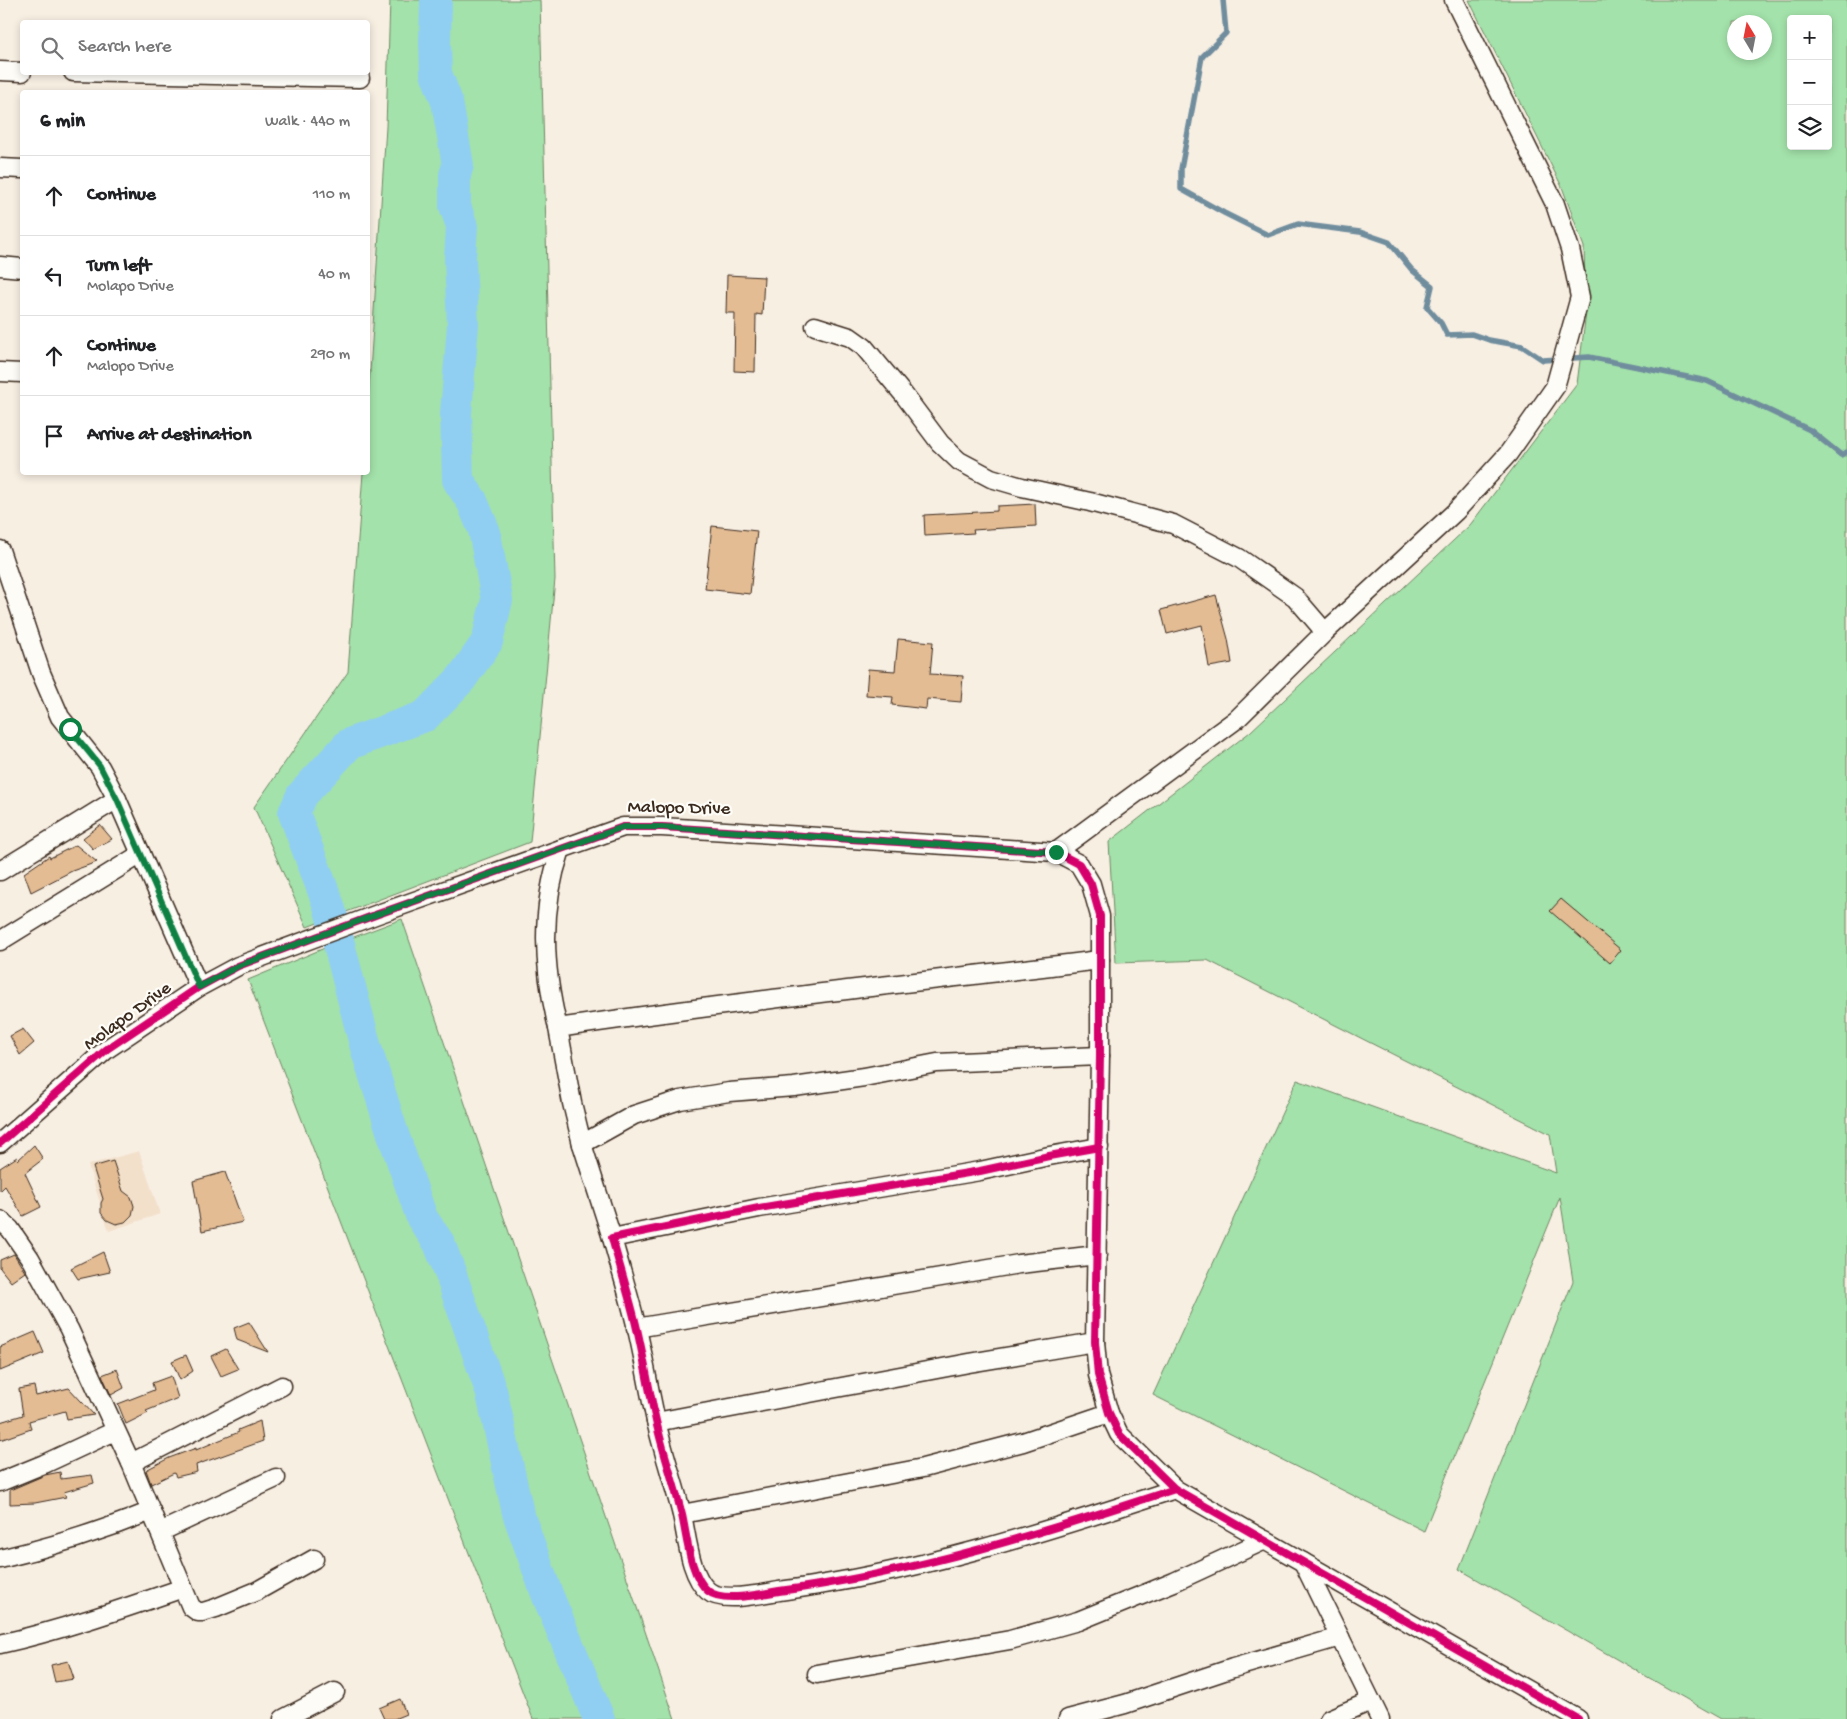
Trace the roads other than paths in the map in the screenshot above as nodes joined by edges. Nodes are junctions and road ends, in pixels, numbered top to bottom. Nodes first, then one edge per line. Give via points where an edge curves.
1 (1454, 0) edge
2 (0, 71) edge
3 (20, 72) edge
4 (216, 75) edge
5 (360, 78) dead end
6 (0, 168) edge
7 (20, 168) edge
8 (0, 266) edge
9 (20, 268) edge
10 (815, 326) dead end
11 (0, 372) edge
12 (20, 373) edge
13 (0, 550) edge
14 (1324, 632) junction
15 (117, 799) junction
16 (561, 849) junction
17 (1056, 852) junction
18 (142, 854) junction
19 (0, 871) edge
20 (0, 941) edge
21 (292, 946) joint
22 (1100, 960) junction
23 (199, 987) junction
24 (558, 1028) junction
25 (1100, 1056) junction
26 (0, 1143) edge
27 (582, 1144) junction
28 (1099, 1147) junction
29 (0, 1220) edge
30 (612, 1238) junction
31 (1097, 1255) junction
32 (636, 1328) junction
33 (1095, 1342) junction
34 (282, 1386) dead end
35 (1109, 1413) junction
36 (656, 1422) junction
37 (115, 1430) junction
38 (131, 1463) junction
39 (276, 1478) dead end
40 (0, 1482) edge
41 (1175, 1489) junction
42 (151, 1511) junction
43 (682, 1514) junction
44 (160, 1532) junction
45 (1265, 1540) junction
46 (0, 1559) edge
47 (314, 1559) dead end
48 (1303, 1562) junction
49 (182, 1588) junction
50 (1340, 1637) junction
51 (0, 1644) edge
52 (817, 1674) dead end
53 (335, 1692) dead end
54 (1371, 1701) junction
55 (283, 1719) edge
56 (1068, 1719) edge
57 (1329, 1719) edge
58 (1380, 1719) edge
59 (1578, 1719) edge

1 - 14 street via 1554,204 1570,249 1580,296 1555,387 1508,454 1456,511
2 - 3 street
4 - 5 street
6 - 7 street
8 - 9 street
10 - 14 street via 850,337 864,347 940,443 960,461 991,478 1022,488 1173,524 1238,558 1295,597
11 - 12 street
13 - 15 street via 41,673 60,717 100,766
14 - 17 street via 1236,719
15 - 18 street
15 - 19 street
16 - 17 street, Malopo Drive via 623,827 662,827
16 - 21 street, Malopo Drive
16 - 24 street via 547,905 545,937 547,973
17 - 22 street via 1079,864 1091,884 1100,916
18 - 20 street
18 - 23 street
21 - 23 street, Molapo Drive via 238,966
22 - 24 street via 678,1010
22 - 25 street
23 - 26 street, Molapo Drive via 108,1049
24 - 27 street
25 - 27 street via 937,1062 794,1088 729,1092 680,1100 634,1115
25 - 28 street
27 - 30 street
28 - 30 street
28 - 31 street
29 - 37 street via 30,1258 56,1305
30 - 32 street
31 - 32 street via 1018,1264
31 - 33 street
32 - 36 street
33 - 35 street via 1098,1375
33 - 36 street
34 - 38 street
35 - 41 street via 1119,1434
35 - 43 street via 1023,1442 922,1468
36 - 43 street
37 - 38 street
37 - 40 street
38 - 42 street
39 - 44 street
41 - 43 street via 1062,1527 957,1556 833,1584 745,1596 720,1597 708,1592 693,1565
41 - 45 street
42 - 44 street
42 - 46 street via 80,1537
44 - 49 street
45 - 48 street
45 - 52 street via 1078,1621 1010,1640
47 - 49 street via 257,1591 203,1612 191,1607
48 - 50 street
48 - 59 street
49 - 51 street via 102,1616
50 - 54 street
50 - 56 street
53 - 55 street
54 - 57 street
54 - 58 street

